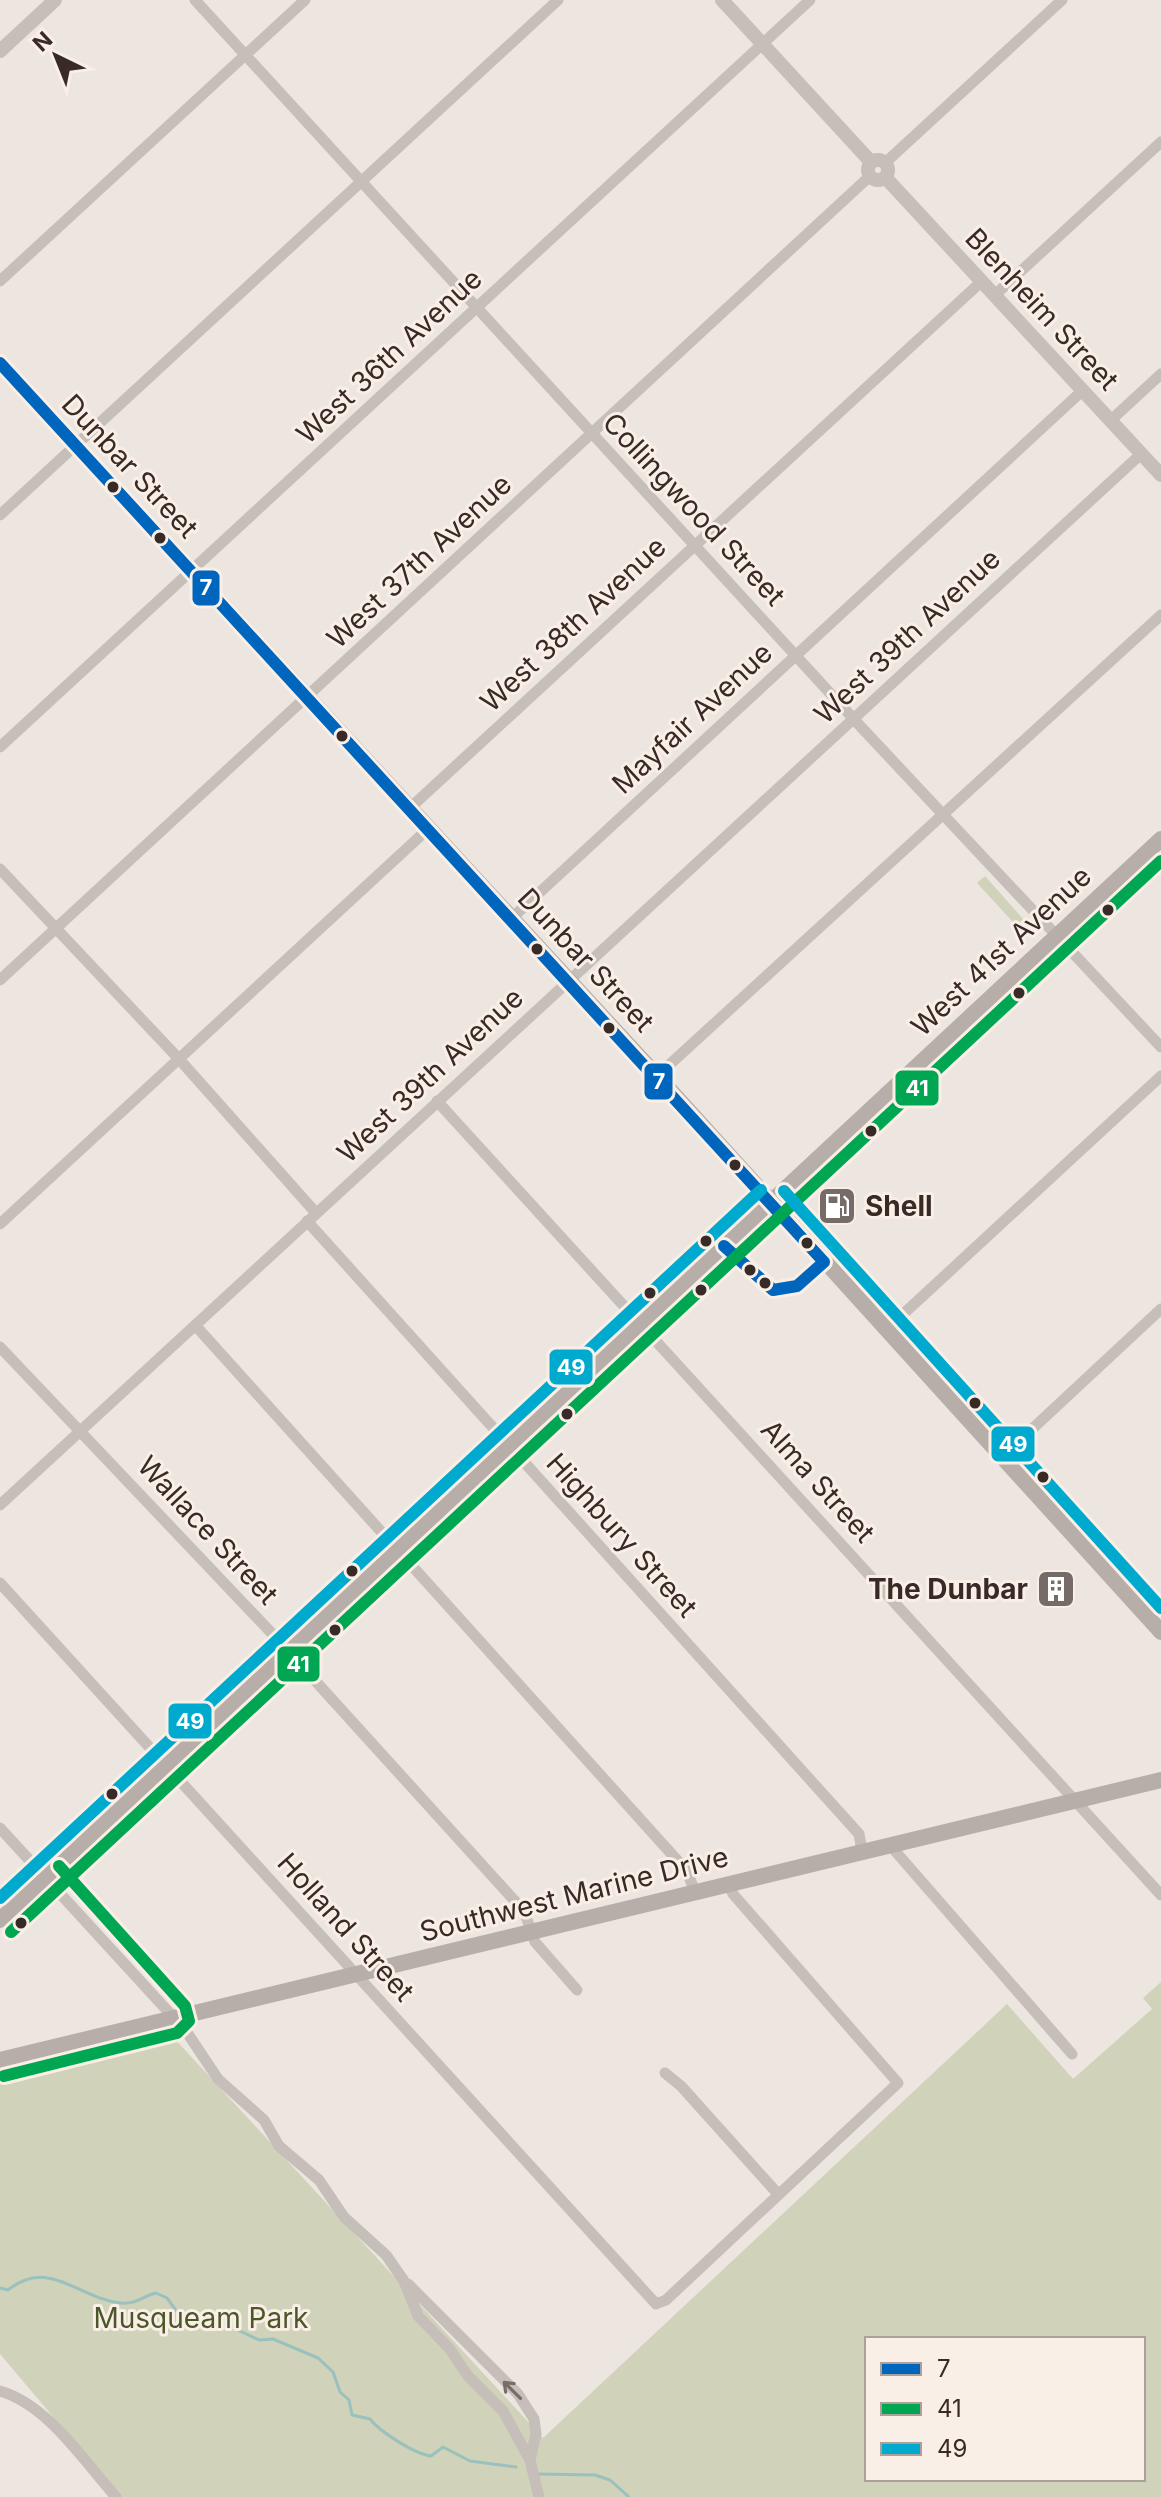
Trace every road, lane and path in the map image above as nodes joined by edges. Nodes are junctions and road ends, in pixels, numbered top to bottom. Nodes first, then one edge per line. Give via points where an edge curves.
1 (55, 0) edge
2 (195, 0) edge
3 (305, 0) edge
4 (558, 0) edge
5 (722, 0) edge
6 (810, 0) edge
7 (1062, 0) edge
8 (762, 44) junction
9 (0, 51) edge
10 (244, 56) junction
11 (1161, 142) edge
12 (878, 169) junction
13 (362, 182) junction
14 (0, 281) edge
15 (982, 281) junction
16 (995, 295) junction
17 (476, 308) junction
18 (0, 363) edge
19 (1161, 374) edge
20 (1082, 391) junction
21 (1110, 421) junction
22 (591, 434) junction
23 (76, 446) junction
24 (1141, 454) junction
25 (1161, 475) edge
26 (0, 515) edge
27 (695, 545) junction
28 (191, 571) junction
29 (1161, 615) edge
30 (796, 654) junction
31 (307, 696) junction
32 (854, 718) junction
33 (0, 747) edge
34 (410, 808) junction
35 (944, 815) junction
36 (429, 828) junction
37 (1161, 839) edge
38 (0, 869) edge
39 (512, 918) junction
40 (56, 928) junction
41 (1057, 935) junction
42 (0, 980) edge
43 (568, 980) junction
44 (1161, 1047) edge
45 (179, 1059) junction
46 (657, 1076) junction
47 (1161, 1076) edge
48 (437, 1101) junction
49 (772, 1202) junction
50 (312, 1217) junction
51 (0, 1224) edge
52 (1161, 1309) edge
53 (642, 1323) junction
54 (195, 1325) junction
55 (886, 1330) junction
56 (0, 1347) edge
57 (80, 1431) junction
58 (509, 1446) junction
59 (1002, 1457) junction
60 (0, 1505) edge
61 (398, 1550) junction
62 (0, 1583) edge
63 (1161, 1632) edge
64 (289, 1652) junction
65 (166, 1766) junction
66 (1161, 1780) edge
67 (1075, 1801) junction
68 (0, 1828) edge
69 (889, 1844) junction
70 (862, 1851) junction
71 (47, 1877) junction
72 (728, 1883) junction
73 (695, 1891) junction
74 (1161, 1895) edge
75 (0, 1920) edge
76 (530, 1930) junction
77 (359, 1975) junction
78 (577, 1990) dead end
79 (173, 2017) junction
80 (1072, 2054) dead end
81 (0, 2060) edge
82 (665, 2073) dead end
83 (778, 2194) junction
84 (404, 2281) junction
85 (0, 2391) edge
86 (530, 2460) junction
87 (116, 2497) edge
88 (539, 2497) edge

1 - 9 street
2 - 10 street, Collingwood Street
3 - 10 street
4 - 13 street
5 - 8 street, Blenheim Street
6 - 8 street, West 36th Avenue
7 - 12 street, West 37th Avenue
8 - 12 street, Blenheim Street
8 - 17 street, West 36th Avenue
10 - 13 street, Collingwood Street
10 - 14 street
11 - 16 street
12 - 15 street, Blenheim Street
12 - 22 street, West 37th Avenue
13 - 17 street, Collingwood Street
13 - 23 street
15 - 16 street, Blenheim Street
15 - 27 street, West 38th Avenue
16 - 20 street, Blenheim Street
17 - 22 street, Collingwood Street
17 - 28 street, West 36th Avenue
18 - 23 main road, Dunbar Street
19 - 21 street
20 - 21 street, Blenheim Street
20 - 30 street, Mayfair Avenue
21 - 24 street, Blenheim Street
22 - 27 street, Collingwood Street
22 - 31 street, West 37th Avenue
23 - 26 street
23 - 28 main road, Dunbar Street
24 - 25 street, Blenheim Street
24 - 32 street, West 39th Avenue
27 - 30 street, Collingwood Street
27 - 34 street, West 38th Avenue
28 - 31 main road, Dunbar Street
28 - 33 street, West 36th Avenue
29 - 35 street
30 - 32 street, Collingwood Street
30 - 39 street, Mayfair Avenue
31 - 34 main road, Dunbar Street
31 - 40 street, West 37th Avenue
32 - 35 street, Collingwood Street
32 - 43 street, West 39th Avenue
34 - 36 main road, Dunbar Street
35 - 41 street, Collingwood Street
35 - 46 street
36 - 39 main road, Dunbar Street
36 - 45 street
37 - 41 main road, West 41st Avenue
38 - 40 street, Highbury Street
39 - 43 main road, Dunbar Street
40 - 42 street, West 37th Avenue
40 - 45 street, Highbury Street
41 - 44 street, Collingwood Street
41 - 49 main road, West 41st Avenue
43 - 46 main road, Dunbar Street
43 - 48 street, West 39th Avenue
45 - 50 street, Highbury Street
45 - 51 street
46 - 49 main road, Dunbar Street
47 - 55 street
48 - 50 street, West 39th Avenue
48 - 53 street, Alma Street
49 - 53 main road, West 41st Avenue
49 - 55 main road, Dunbar Street
50 - 54 street, West 39th Avenue
50 - 58 street, Highbury Street
52 - 59 street
53 - 58 main road, West 41st Avenue
53 - 67 street, Alma Street
54 - 57 street, West 39th Avenue
54 - 61 street
55 - 59 main road, Dunbar Street
56 - 57 street, Wallace Street
57 - 60 street, West 39th Avenue
57 - 64 street, Wallace Street
58 - 61 main road, West 41st Avenue
58 - 70 street, Highbury Street via 859,1834
59 - 63 main road, Dunbar Street
61 - 64 main road, West 41st Avenue
61 - 73 street via 686,1870
62 - 65 street, Holland Street
64 - 65 main road, West 41st Avenue
64 - 76 street, Wallace Street via 524,1911
65 - 71 main road, West 41st Avenue
65 - 77 street, Holland Street
66 - 67 main road, Southwest Marine Drive
67 - 69 main road, Southwest Marine Drive
67 - 74 street, Alma Street
68 - 71 street
69 - 70 main road, Southwest Marine Drive
69 - 80 street
70 - 72 main road, Southwest Marine Drive
71 - 75 main road, West 41st Avenue
71 - 79 street
72 - 73 main road, Southwest Marine Drive
72 - 83 street via 898,2083
73 - 76 main road, Southwest Marine Drive
76 - 77 main road, Southwest Marine Drive
76 - 78 street, Wallace Street
77 - 79 main road, Southwest Marine Drive
77 - 83 street, Holland Street via 656,2304
79 - 81 main road, Southwest Marine Drive
79 - 84 street via 218,2079 264,2120 279,2146 319,2180 344,2217 381,2248
82 - 83 street
84 - 86 street via 418,2316 503,2411
86 -> 84 street via 534,2419 518,2394
85 - 87 street via 22,2398 42,2415
86 - 88 street

